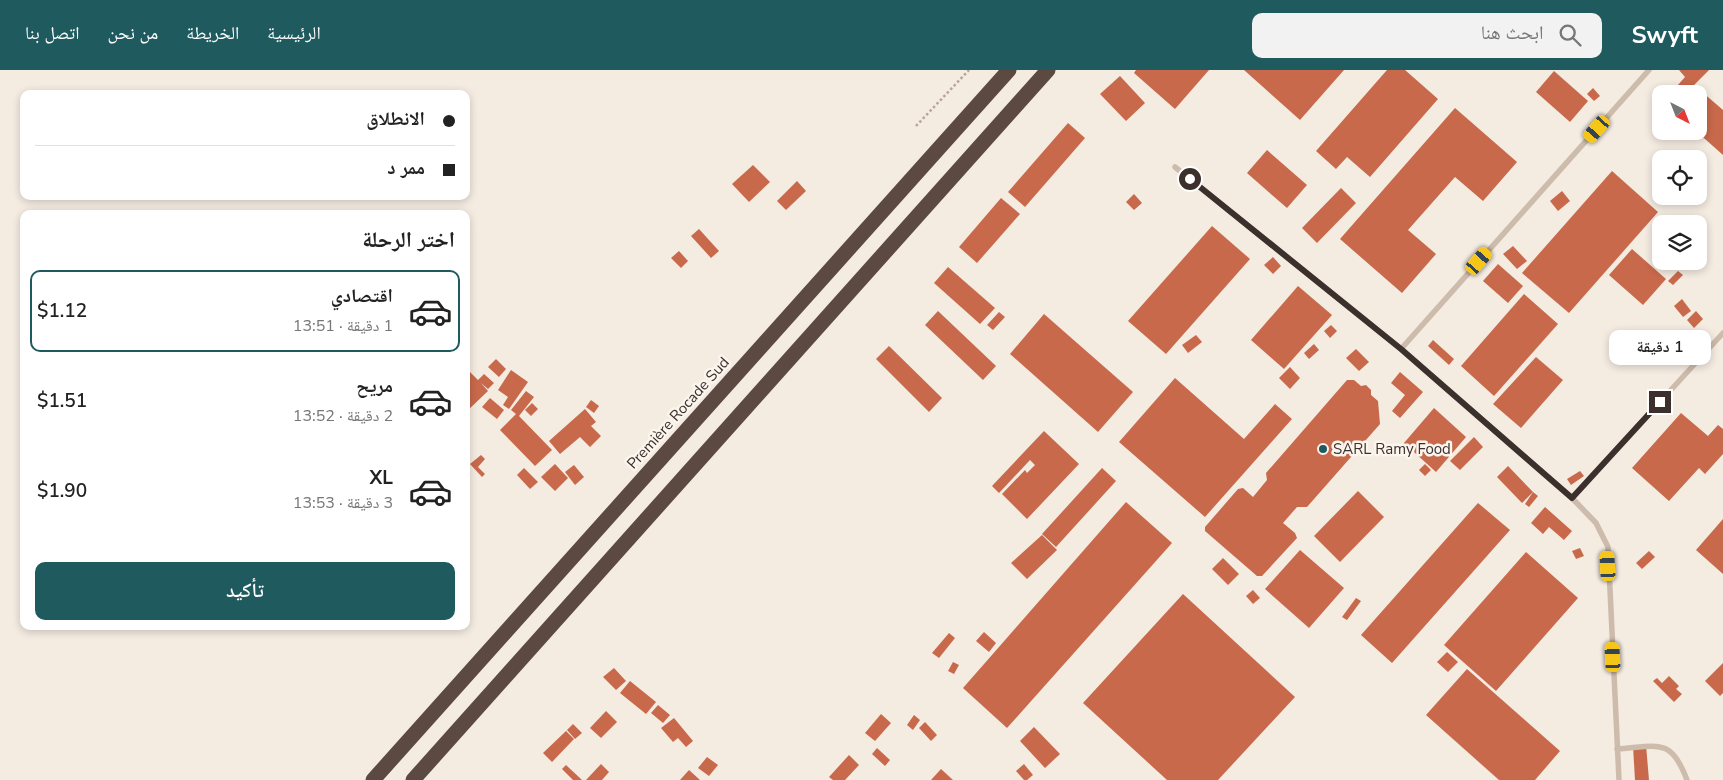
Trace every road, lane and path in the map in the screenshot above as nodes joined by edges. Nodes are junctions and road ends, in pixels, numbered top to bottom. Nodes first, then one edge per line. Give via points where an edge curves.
1 (969, 70) edge
2 (1009, 70) edge
3 (1048, 70) edge
4 (1649, 70) edge
5 (916, 126) dead end
6 (1175, 167) dead end
7 (1723, 333) edge
8 (1401, 349) junction
9 (1572, 498) junction
10 (1617, 749) junction
11 (373, 780) edge
12 (413, 780) edge
13 (1619, 780) edge
14 (1687, 780) edge

1 - 5 path
2 - 11 highway, Première Rocade Sud
3 - 12 highway
4 - 8 lane
6 - 8 lane
7 - 9 lane
8 - 9 lane
9 - 10 lane via 1596,524 1608,547
10 - 13 lane
10 - 14 lane via 1667,748 1679,758

